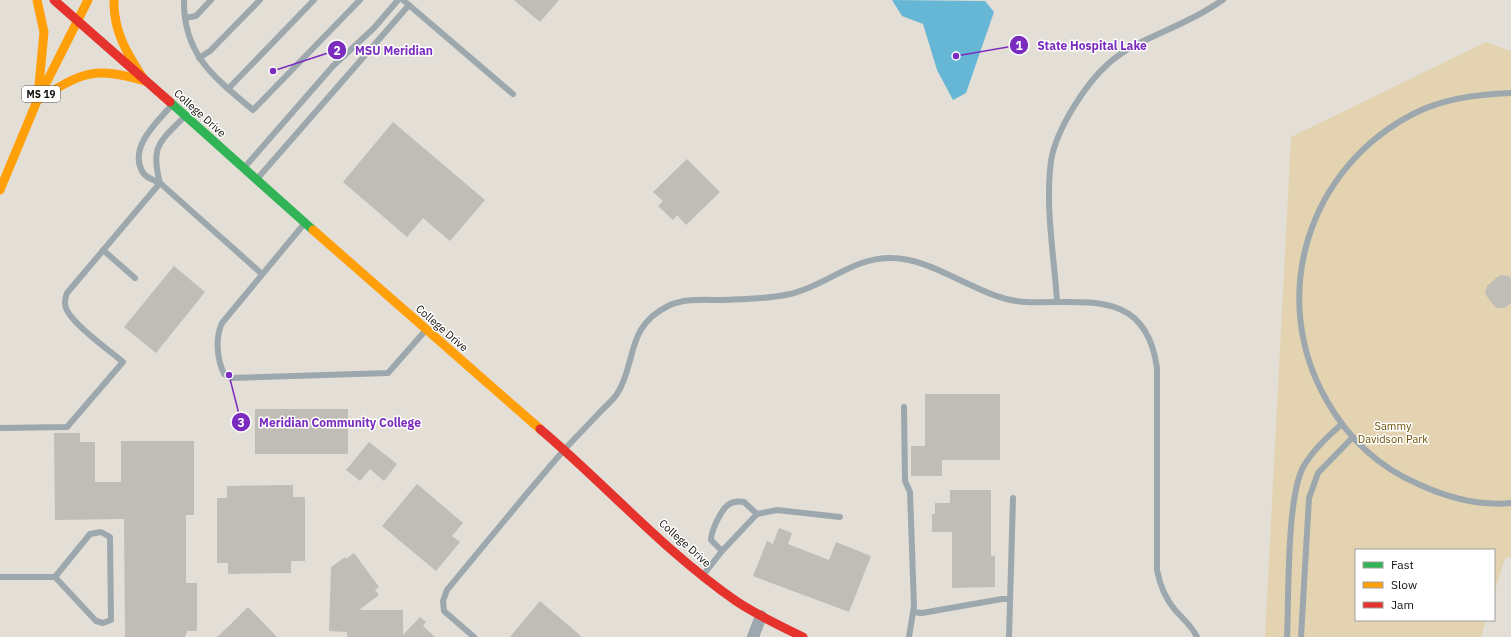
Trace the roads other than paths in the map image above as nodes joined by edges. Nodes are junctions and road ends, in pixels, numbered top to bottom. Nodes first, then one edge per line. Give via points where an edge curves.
1 (38, 0) edge
2 (54, 0) edge
3 (88, 0) edge
4 (114, 0) edge
5 (184, 0) edge
6 (211, 0) edge
7 (260, 0) edge
8 (314, 0) edge
9 (360, 0) edge
10 (398, 0) edge
11 (403, 0) edge
12 (1223, 0) edge
13 (409, 5) junction
14 (185, 18) junction
15 (77, 20) junction
16 (199, 58) junction
17 (145, 81) junction
18 (228, 89) junction
19 (1511, 93) edge
20 (513, 94) dead end
21 (37, 101) junction
22 (172, 105) junction
23 (185, 116) junction
24 (244, 168) junction
25 (256, 179) junction
26 (160, 183) junction
27 (0, 190) edge
28 (306, 223) junction
29 (103, 250) junction
30 (262, 274) junction
31 (135, 278) dead end
32 (1057, 301) junction
33 (426, 330) junction
34 (904, 407) dead end
35 (1342, 424) junction
36 (0, 428) edge
37 (1353, 437) junction
38 (565, 450) junction
39 (1013, 498) dead end
40 (1511, 503) edge
41 (757, 514) junction
42 (840, 517) dead end
43 (722, 551) junction
44 (703, 575) junction
45 (0, 577) edge
46 (55, 577) junction
47 (1010, 599) junction
48 (913, 612) junction
49 (761, 616) junction
50 (474, 637) edge
51 (753, 637) edge
52 (803, 637) edge
53 (909, 637) edge
54 (1009, 637) edge
55 (1197, 637) edge
56 (1287, 637) edge
57 (1301, 637) edge

1 - 21 street via 45,37
2 - 15 street, College Drive
3 - 15 street, MS 19
4 - 17 street via 115,23 120,42
5 - 14 lane
6 - 14 lane via 196,16
7 - 16 lane via 210,51
8 - 18 lane
9 - 18 lane via 253,110
10 - 24 lane via 374,28 333,66
11 - 13 lane
12 - 32 lane via 1191,19 1145,40 1110,63 1086,87 1065,122 1051,160 1049,192
13 - 20 lane
13 - 25 lane
14 - 16 lane via 190,40
15 - 17 street, College Drive
15 - 21 street, MS 19
16 - 18 lane via 213,76
17 - 21 street via 105,70 86,72 70,79
17 - 22 street, College Drive
19 - 35 lane via 1470,96 1439,103 1394,125 1356,156 1326,196 1306,243 1301,267 1300,317 1303,342 1310,366 1320,389
21 - 27 street, MS 19
22 - 23 street, College Drive
22 - 26 lane via 146,134 140,148 139,161 142,172
23 - 24 street, College Drive
23 - 26 lane via 157,148 155,164
24 - 25 street, College Drive
25 - 28 street, College Drive
26 - 29 lane
26 - 30 lane
28 - 30 lane
28 - 33 street, College Drive
29 - 31 lane
29 - 36 lane via 64,300 72,318 123,362 67,427
30 - 33 lane via 219,330 220,365 224,374 232,378 388,373
32 - 38 lane via 1010,300 931,268 896,258 869,260 792,294 741,300 681,302 668,306 645,324 636,338 617,394
32 - 55 lane via 1114,307 1138,320 1151,341 1157,368 1157,570 1160,586 1168,601
33 - 38 street, College Drive
34 - 48 lane via 905,481 910,492
35 - 37 lane
35 - 56 lane via 1328,436 1304,465 1294,495
37 - 40 lane via 1385,466 1431,490 1456,498
37 - 57 lane via 1318,473 1309,498
38 - 44 street, College Drive
38 - 50 lane via 446,590 444,611
39 - 47 lane
41 - 42 lane via 777,510
41 - 43 lane
41 - 43 lane via 744,502 736,501 727,505 711,531 711,540
43 - 44 lane
44 - 49 street, College Drive
45 - 46 lane
46 - 46 lane via 96,622 111,620 110,537 101,532 90,534
47 - 48 lane
47 - 54 lane
48 - 53 lane
49 - 51 street
49 - 52 street, College Drive

